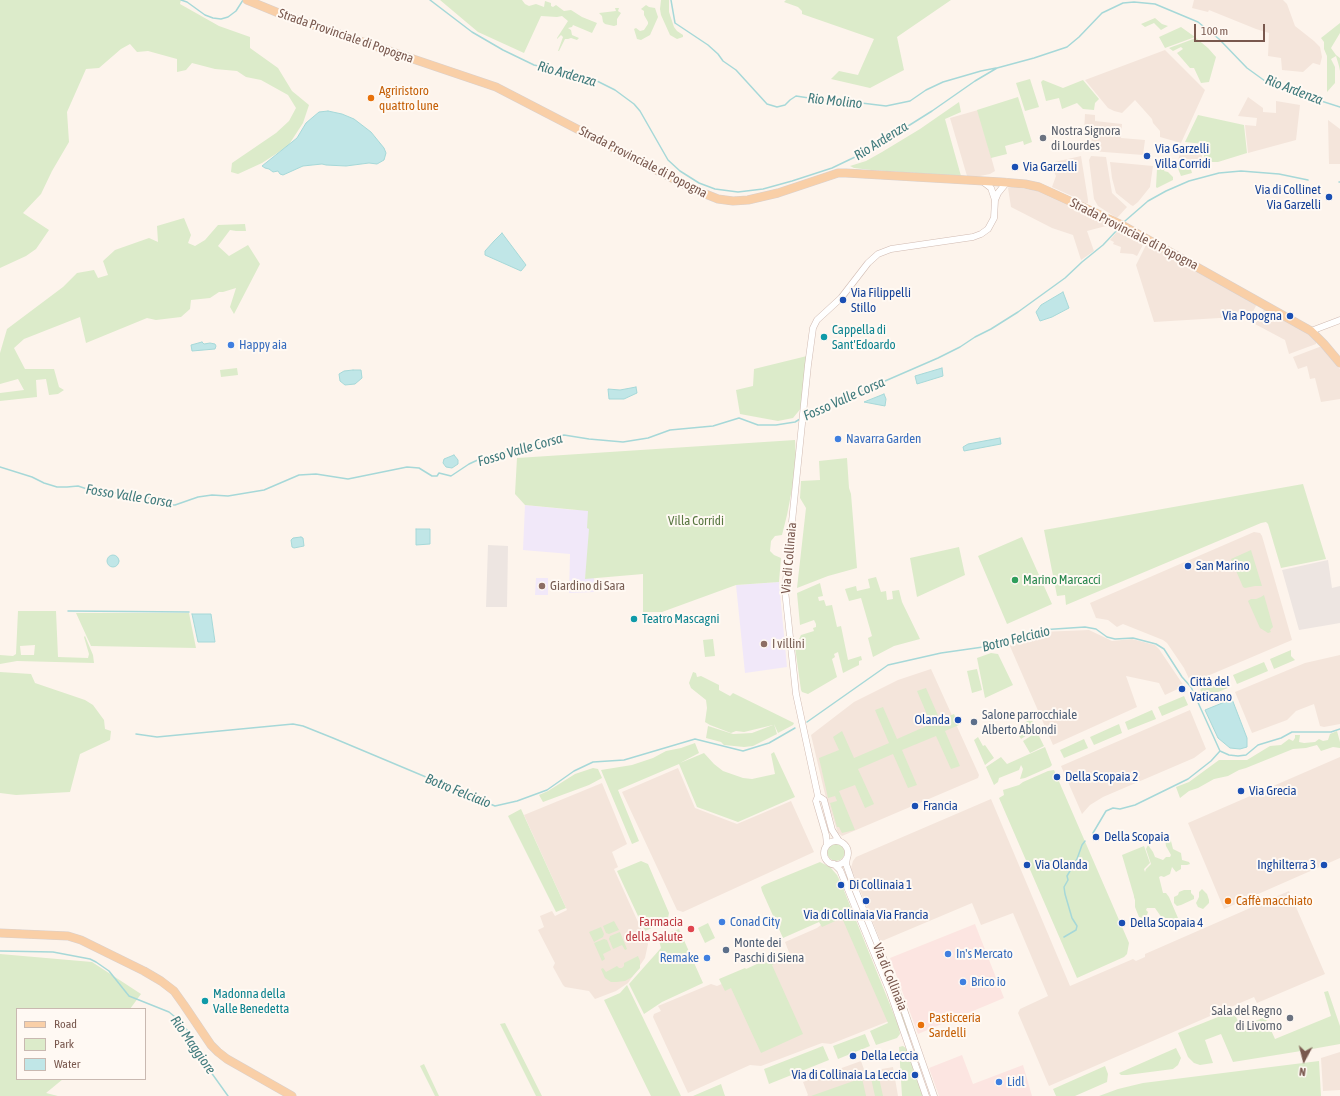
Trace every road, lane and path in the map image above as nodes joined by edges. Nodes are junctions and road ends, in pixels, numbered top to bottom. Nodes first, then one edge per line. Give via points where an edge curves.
1 (249, 1) edge
2 (1007, 182) junction
3 (993, 184) junction
4 (996, 198) junction
5 (1340, 320) edge
6 (1311, 331) junction
7 (1340, 363) edge
8 (818, 796) junction
9 (839, 841) junction
10 (827, 845) junction
11 (847, 858) junction
12 (834, 864) junction
13 (0, 933) edge
14 (292, 1096) edge
15 (926, 1096) edge
16 (934, 1096) edge

1 - 3 main road, Strada Provinciale di Popogna via 496,87 693,189 718,199 748,200 838,173 981,181
2 - 3 main road, Strada Provinciale di Popogna
2 - 4 street
2 - 6 main road, Strada Provinciale di Popogna via 1039,187 1120,224
3 - 4 street
3 - 4 street
4 - 8 street, Via di Collinaia via 993,221 981,234 891,249 878,254 841,298 817,320 813,328 784,590 796,694
5 - 6 street
6 - 7 main road, Strada Provinciale di Popogna
8 - 9 street, Via di Collinaia via 824,800 832,830
8 - 10 street, Via di Collinaia via 816,801
9 - 10 street via 832,841
9 - 11 street via 846,847
10 - 12 street via 825,855 828,861
11 - 12 street via 842,863
11 - 16 street, Via di Collinaia via 846,864 853,884 898,992
12 - 15 street, Via di Collinaia via 840,870 892,997
13 - 14 main road via 68,936 144,971 174,991 218,1052

